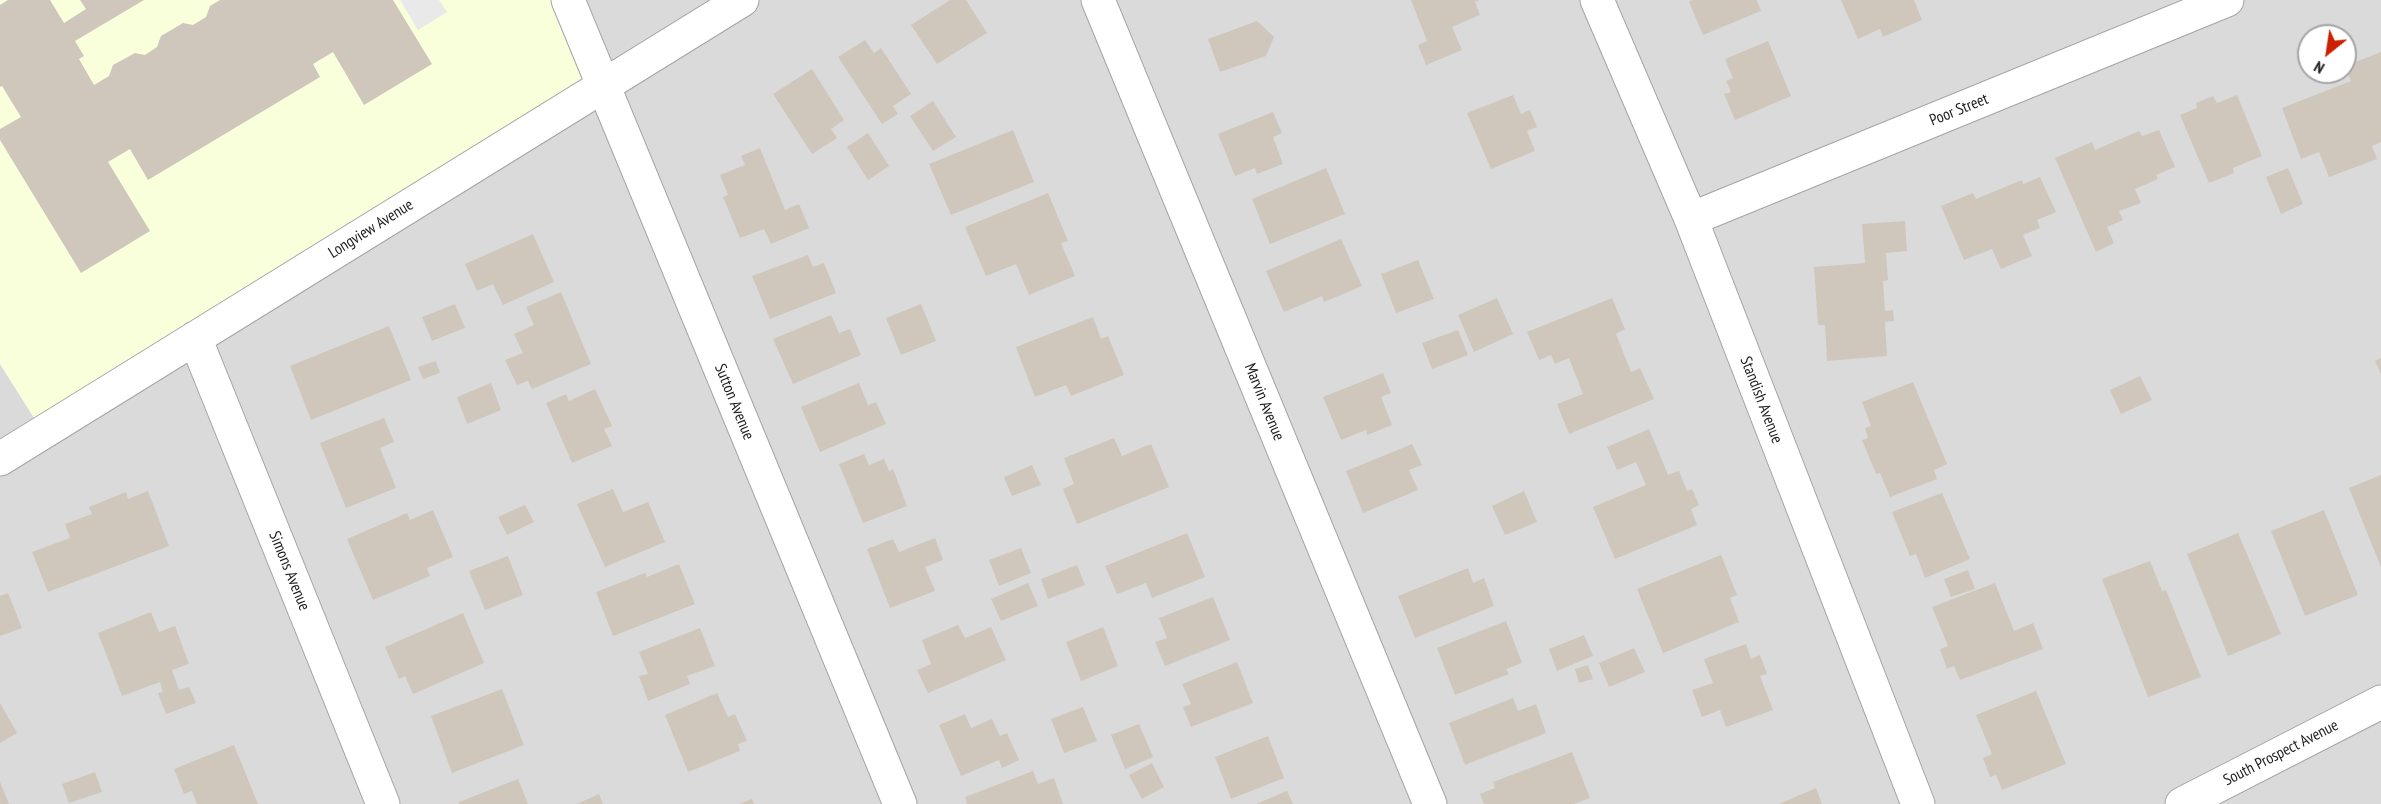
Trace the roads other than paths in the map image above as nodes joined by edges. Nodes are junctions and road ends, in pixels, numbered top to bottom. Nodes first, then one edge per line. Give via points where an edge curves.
1 (568, 0) edge
2 (742, 0) edge
3 (1098, 0) edge
4 (1597, 0) edge
5 (2227, 0) edge
6 (603, 86) junction
7 (1691, 219) junction
8 (195, 338) junction
9 (0, 459) edge
10 (2381, 702) edge
11 (383, 804) edge
12 (900, 804) edge
13 (1430, 804) edge
14 (1918, 804) edge
15 (2182, 804) edge

1 - 6 street, Sutton Avenue
2 - 6 street, Longview Avenue
3 - 13 street, Marvin Avenue
4 - 7 street, Standish Avenue
5 - 7 street, Poor Street
6 - 8 street, Longview Avenue
6 - 12 street, Sutton Avenue
7 - 14 street, Standish Avenue
8 - 9 street, Longview Avenue
8 - 11 street, Simons Avenue
10 - 15 street, South Prospect Avenue

